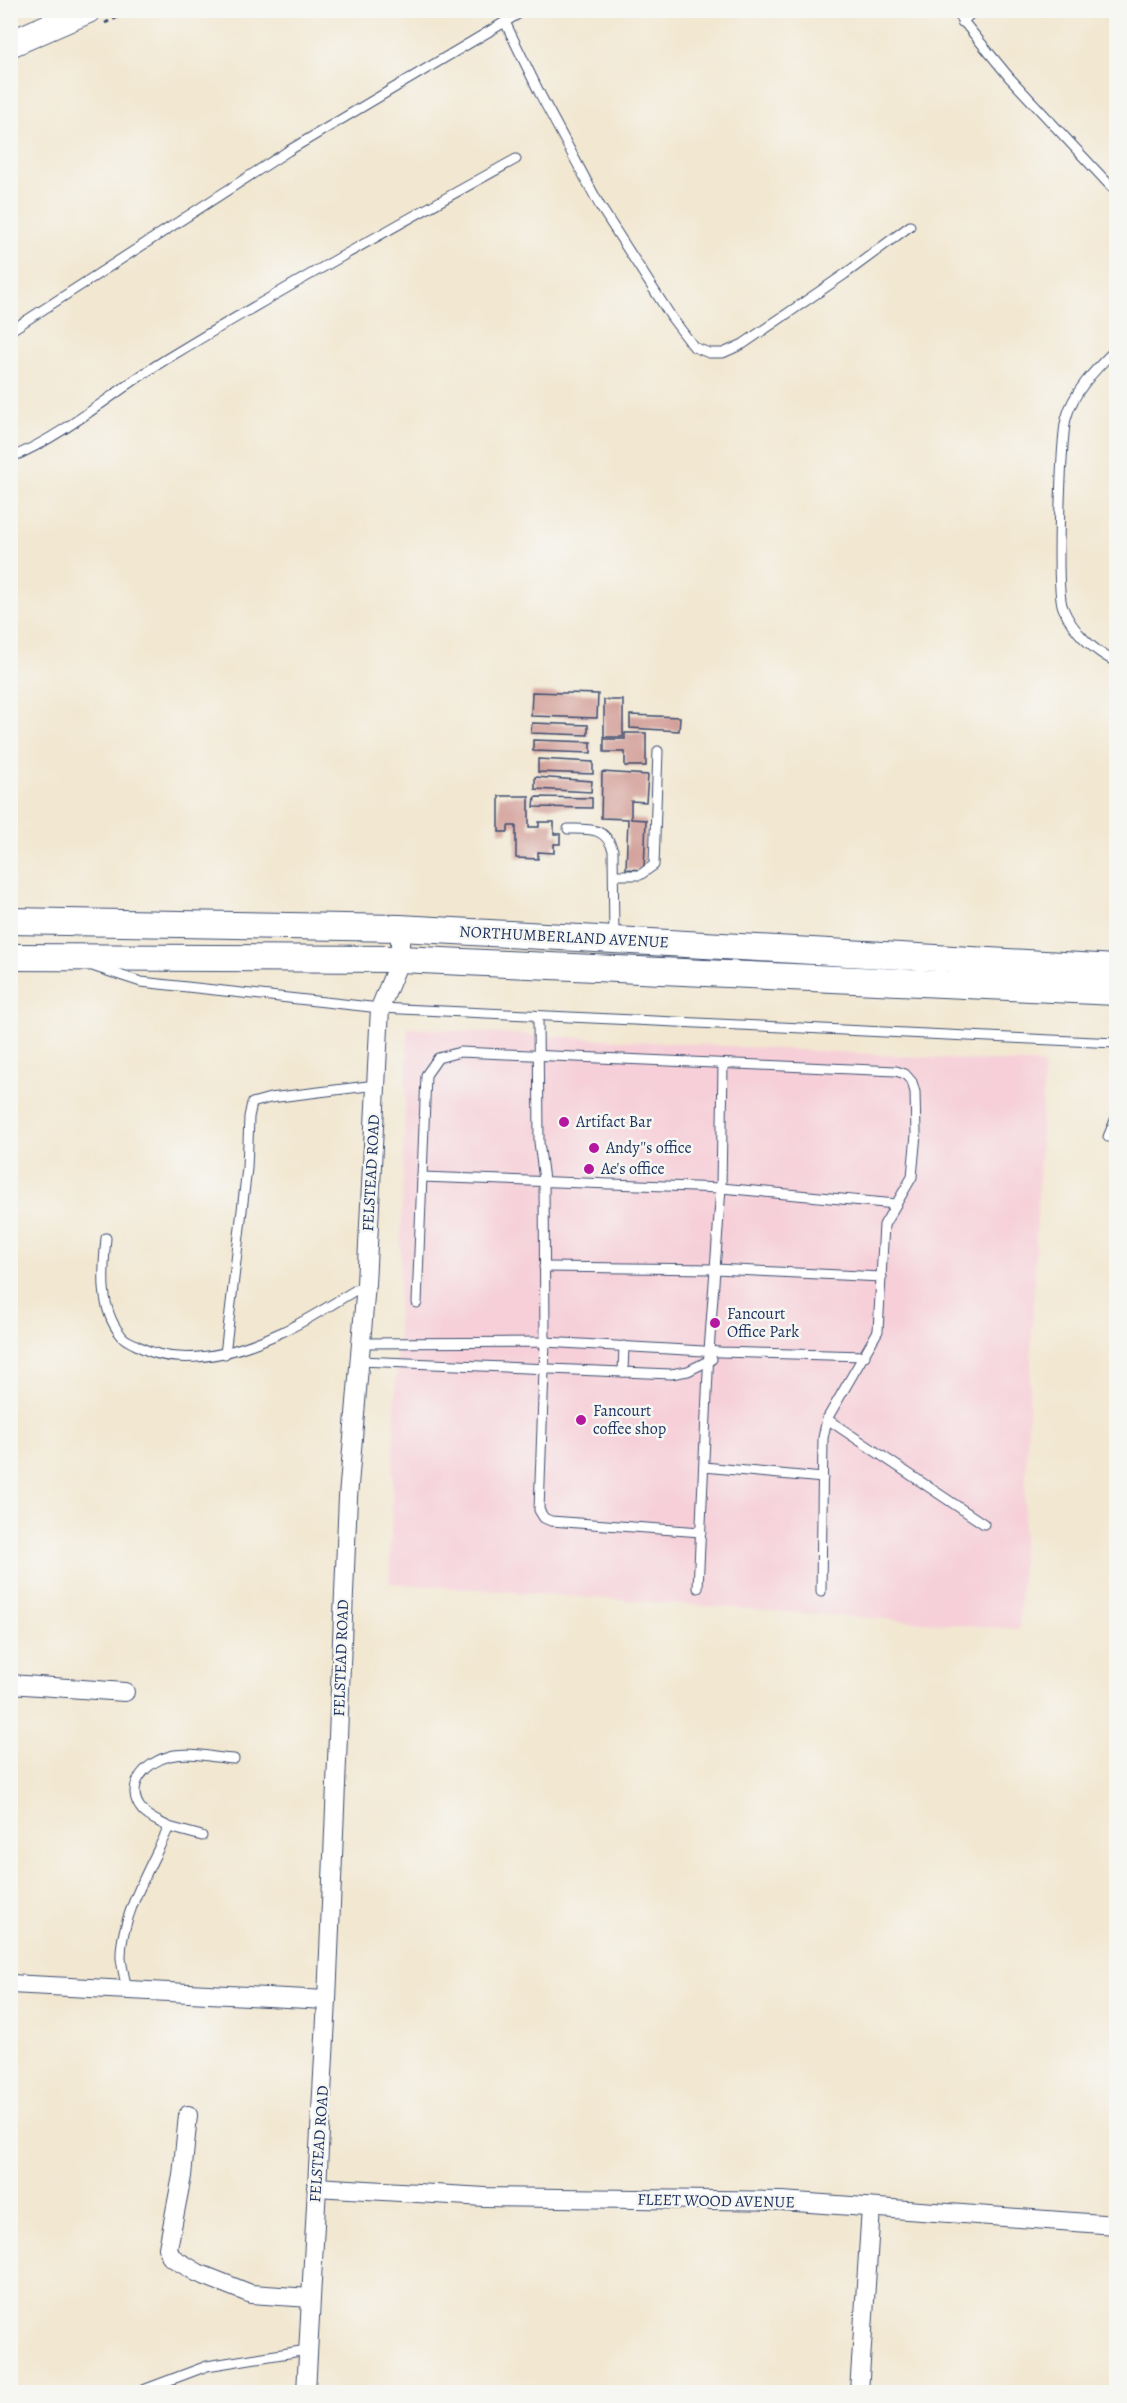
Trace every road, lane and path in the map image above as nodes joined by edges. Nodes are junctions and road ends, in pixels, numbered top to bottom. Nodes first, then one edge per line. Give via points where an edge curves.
1 (88, 10) edge
2 (525, 10) edge
3 (954, 10) edge
4 (975, 10) edge
5 (962, 22) junction
6 (506, 24) junction
7 (10, 44) edge
8 (516, 159) dead end
9 (1116, 192) edge
10 (910, 226) dead end
11 (10, 331) edge
12 (1116, 349) edge
13 (10, 458) edge
14 (1116, 662) edge
15 (658, 751) dead end
16 (568, 829) dead end
17 (614, 875) junction
18 (10, 921) edge
19 (400, 928) junction
20 (614, 940) junction
21 (10, 957) edge
22 (68, 958) junction
23 (400, 959) junction
24 (1116, 968) edge
25 (1116, 992) edge
26 (380, 1008) junction
27 (538, 1016) junction
28 (1116, 1042) edge
29 (537, 1056) junction
30 (723, 1064) junction
31 (376, 1085) junction
32 (1116, 1118) edge
33 (1108, 1137) dead end
34 (422, 1177) junction
35 (544, 1180) junction
36 (721, 1188) junction
37 (896, 1204) junction
38 (106, 1238) dead end
39 (544, 1267) junction
40 (715, 1269) junction
41 (882, 1277) junction
42 (366, 1284) junction
43 (417, 1303) dead end
44 (545, 1342) junction
45 (361, 1343) junction
46 (624, 1346) junction
47 (225, 1353) junction
48 (709, 1356) junction
49 (865, 1356) junction
50 (360, 1361) junction
51 (545, 1369) junction
52 (623, 1372) junction
53 (827, 1419) junction
54 (704, 1467) junction
55 (823, 1478) junction
56 (984, 1524) dead end
57 (701, 1532) junction
58 (698, 1588) dead end
59 (821, 1592) dead end
60 (10, 1684) edge
61 (125, 1692) dead end
62 (234, 1759) dead end
63 (169, 1827) junction
64 (202, 1836) dead end
65 (10, 1984) edge
66 (127, 1990) junction
67 (327, 2000) junction
68 (188, 2115) dead end
69 (316, 2187) junction
70 (871, 2208) junction
71 (1116, 2224) edge
72 (310, 2298) junction
73 (308, 2345) junction
74 (138, 2392) edge
75 (306, 2392) edge
76 (859, 2392) edge

1 - 7 main road
2 - 6 lane
3 - 5 lane
4 - 5 lane
5 - 9 lane
6 - 10 lane via 600,206 672,318 689,342 701,351 723,353 743,344
6 - 11 lane via 288,151
8 - 13 lane via 167,358 53,438
12 - 14 lane via 1088,378 1066,418 1060,574 1062,606 1076,630 1098,653
15 - 17 lane via 654,865 640,875
16 - 17 lane via 595,829 609,838
17 - 20 lane
18 - 19 main road, NORTHUMBERLAND AVENUE
19 - 20 main road, NORTHUMBERLAND AVENUE
19 - 23 street, FELSTEAD ROAD
20 - 24 main road, NORTHUMBERLAND AVENUE
21 - 22 main road, NORTHUMBERLAND AVENUE
22 - 23 main road, NORTHUMBERLAND AVENUE
22 - 26 lane via 141,982
23 - 25 main road, NORTHUMBERLAND AVENUE
23 - 26 street, FELSTEAD ROAD
26 - 27 lane
26 - 31 street, FELSTEAD ROAD
27 - 28 lane
27 - 29 lane
29 - 30 lane
29 - 34 lane via 460,1052 438,1058 430,1066 426,1075
29 - 35 lane
30 - 36 lane
30 - 37 lane via 905,1074 915,1092 916,1134 912,1177
31 - 42 street, FELSTEAD ROAD
31 - 47 lane via 252,1102
32 - 33 lane
34 - 35 lane
34 - 43 lane
35 - 36 lane
35 - 39 lane
36 - 37 lane
36 - 40 lane
37 - 41 lane via 884,1225
38 - 47 lane via 105,1299 122,1337 165,1356 194,1358
39 - 40 lane
39 - 44 lane
40 - 41 lane
40 - 48 lane
41 - 49 lane via 878,1331
42 - 45 street, FELSTEAD ROAD
42 - 47 lane via 283,1332
44 - 45 lane
44 - 46 lane
44 - 51 lane
45 - 50 street, FELSTEAD ROAD
46 - 48 lane
46 - 52 lane
48 - 49 lane via 721,1352
48 - 52 lane via 688,1371
48 - 54 lane
49 - 53 lane
50 - 51 lane
50 - 67 street, FELSTEAD ROAD via 348,1497
51 - 52 lane
51 - 57 lane via 538,1502 544,1518
53 - 55 lane
53 - 56 lane
54 - 55 lane
54 - 57 lane
55 - 59 lane
57 - 58 lane
60 - 61 street
62 - 63 lane via 172,1755 146,1768 135,1786 136,1801 143,1812
63 - 64 lane
63 - 66 lane via 123,1938 121,1958
65 - 66 street
66 - 67 street
67 - 69 street, FELSTEAD ROAD
68 - 72 street via 182,2176 168,2248 171,2257 190,2270 251,2294
69 - 70 street, FLEET WOOD AVENUE via 485,2197 782,2201
69 - 72 street, FELSTEAD ROAD
70 - 71 street, FLEET WOOD AVENUE
70 - 76 street
72 - 73 street, FELSTEAD ROAD
73 - 74 lane via 307,2350 280,2356 207,2366
73 - 75 street, FELSTEAD ROAD

